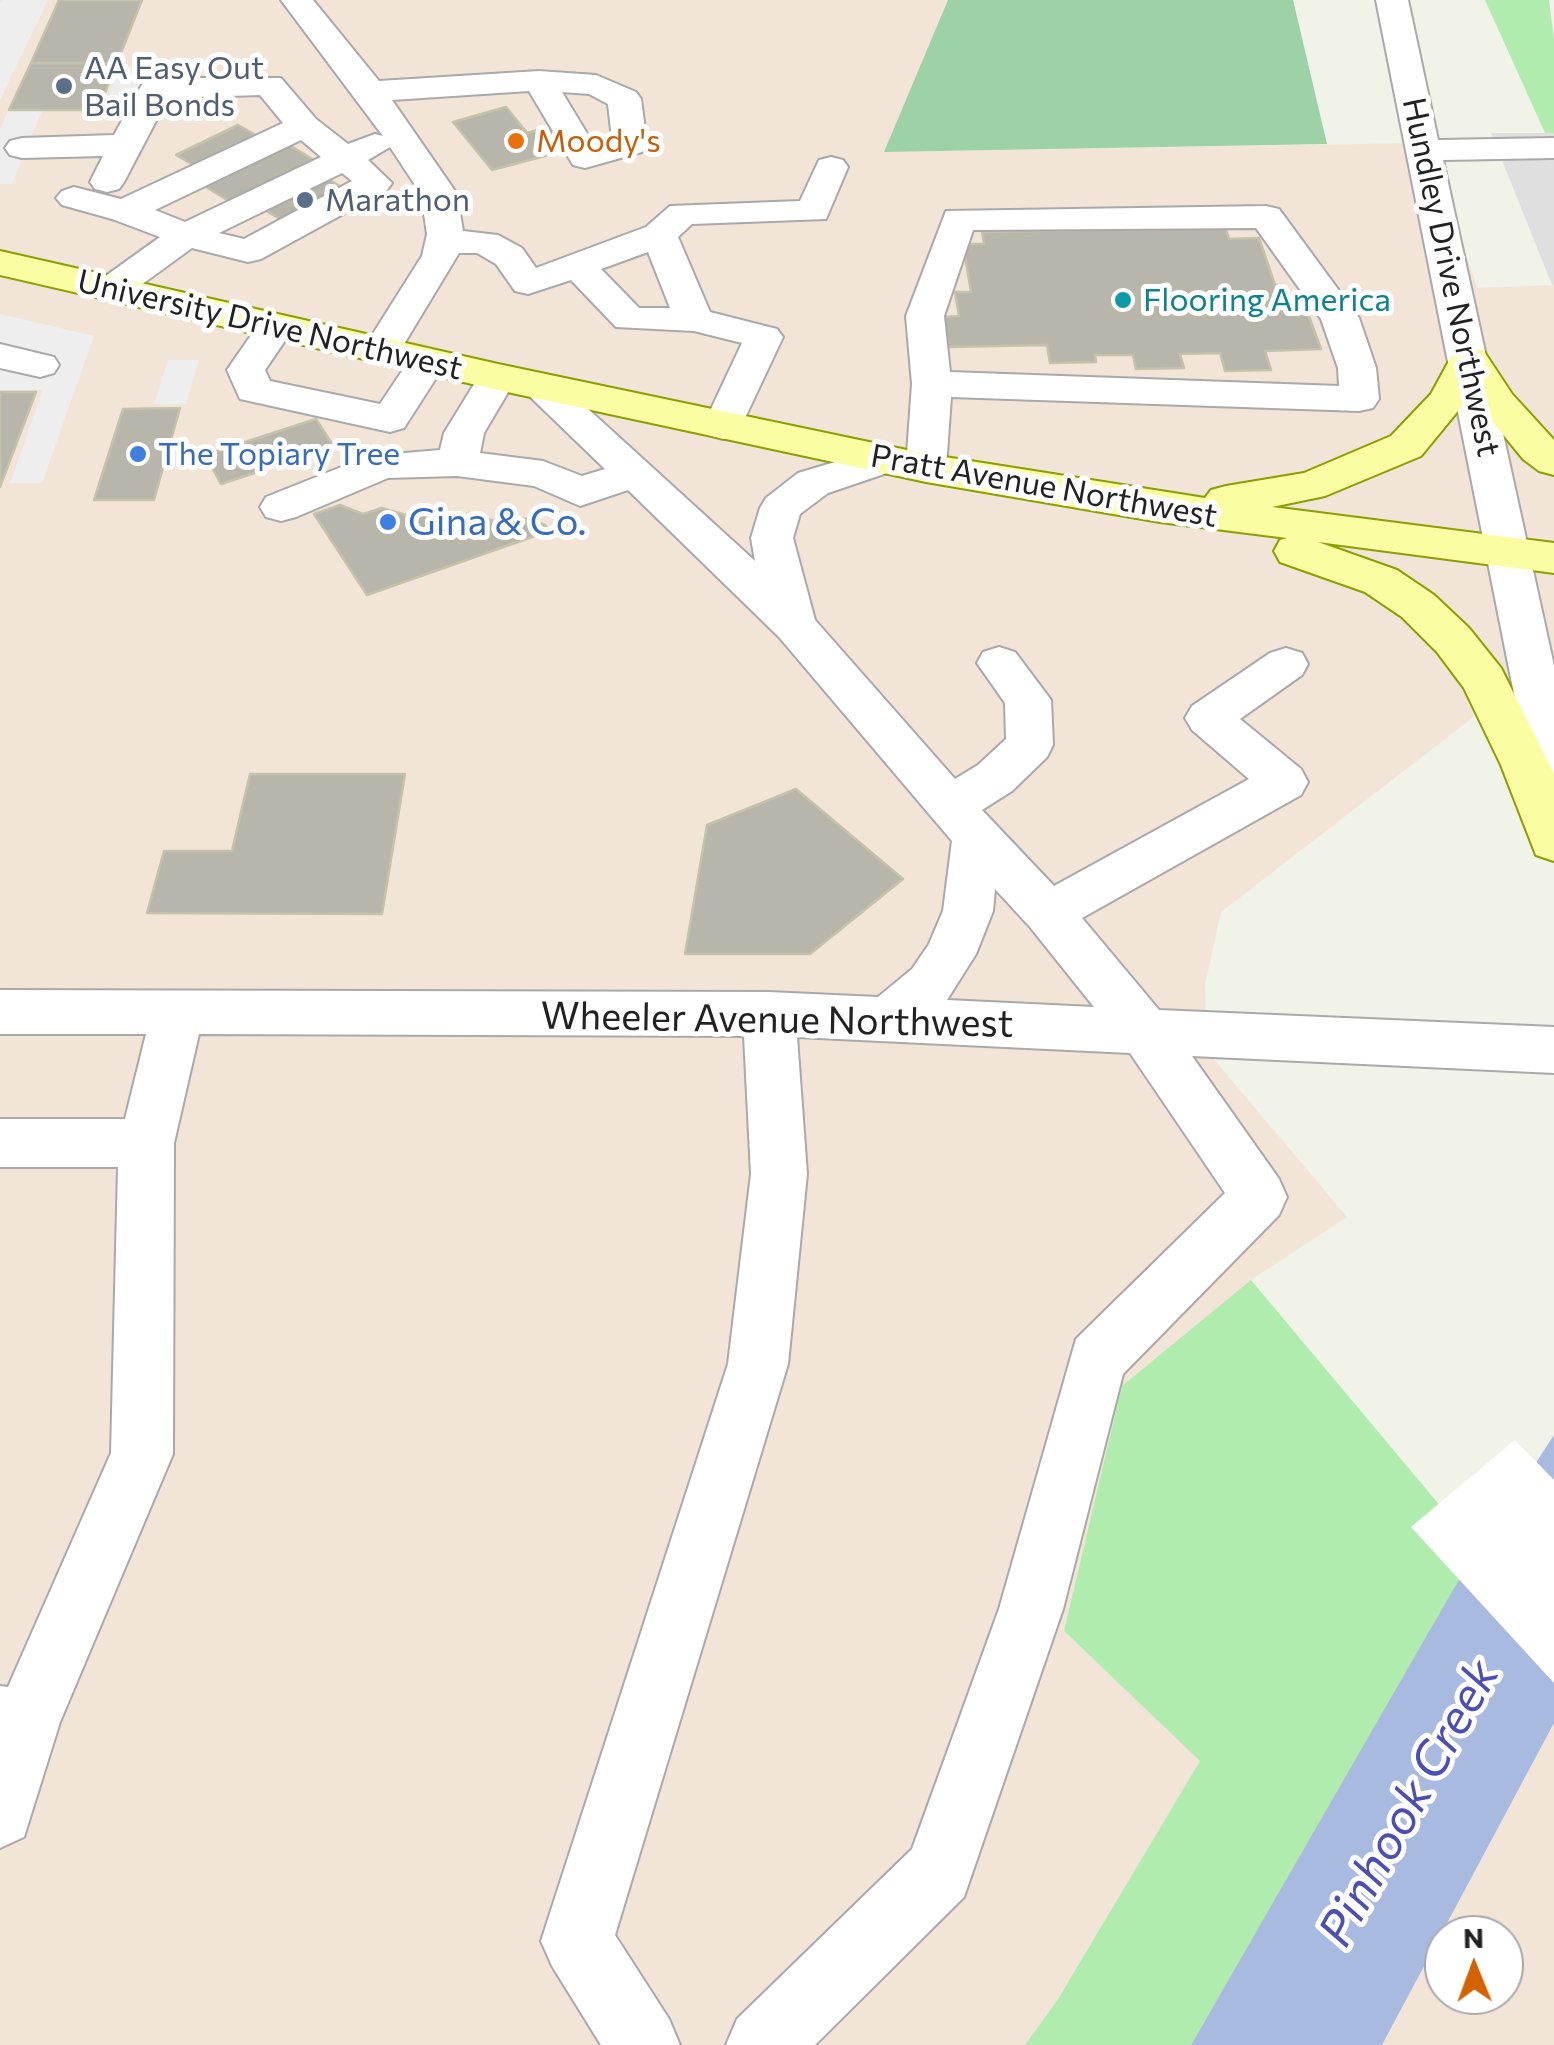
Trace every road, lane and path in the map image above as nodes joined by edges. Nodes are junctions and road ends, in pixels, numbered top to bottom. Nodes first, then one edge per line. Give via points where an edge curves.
1 (297, 0) edge
2 (1392, 0) edge
3 (540, 81) dead end
4 (370, 91) junction
5 (304, 126) junction
6 (399, 134) junction
7 (127, 145) junction
8 (22, 148) dead end
9 (1554, 148) edge
10 (1425, 150) junction
11 (346, 156) junction
12 (830, 166) dead end
13 (116, 196) junction
14 (74, 198) dead end
15 (186, 235) junction
16 (660, 235) junction
17 (444, 241) junction
18 (0, 263) edge
19 (577, 266) junction
20 (113, 288) junction
21 (694, 320) junction
22 (276, 326) junction
23 (380, 350) junction
24 (0, 356) edge
25 (1469, 359) junction
26 (428, 361) junction
27 (40, 365) dead end
28 (498, 377) junction
29 (932, 384) junction
30 (540, 386) junction
31 (390, 419) junction
32 (723, 426) junction
33 (460, 448) junction
34 (1554, 460) edge
35 (906, 464) junction
36 (634, 472) junction
37 (281, 507) dead end
38 (1160, 507) junction
39 (1510, 554) junction
40 (1554, 558) edge
41 (795, 626) junction
42 (999, 662) dead end
43 (1286, 664) dead end
44 (1554, 774) edge
45 (964, 822) junction
46 (1554, 840) edge
47 (1048, 913) junction
48 (0, 1012) edge
49 (178, 1013) junction
50 (769, 1014) junction
51 (889, 1019) junction
52 (1145, 1031) junction
53 (1554, 1050) edge
54 (0, 1143) edge
55 (146, 1143) junction
56 (14, 1720) edge
57 (0, 1814) edge
58 (643, 2045) edge
59 (763, 2045) edge

1 - 4 street
2 - 10 street, Hundley Drive Northwest
3 - 4 street
4 - 6 street
5 - 7 street via 269,85 156,88
5 - 11 street
5 - 13 street
6 - 11 street
6 - 17 street via 439,194
7 - 8 street
7 - 13 street
9 - 10 street
10 - 25 street, Hundley Drive Northwest
11 - 15 street via 375,184 248,251
12 - 16 street via 813,211 684,214
13 - 14 street
13 - 15 street
15 - 20 street
16 - 19 street
16 - 21 street
17 - 19 street via 485,243 509,256 528,283
17 - 23 street via 424,286
18 - 20 main road, University Drive Northwest
19 - 21 street via 628,320
20 - 22 main road, University Drive Northwest
21 - 32 street via 764,336
22 - 23 main road, University Drive Northwest
22 - 31 street via 246,370 254,390
23 - 26 main road, University Drive Northwest
24 - 27 street
25 - 34 main road via 1498,403
25 - 38 main road via 1448,400 1406,446 1310,486
25 - 39 street, Hundley Drive Northwest
26 - 28 main road, University Drive Northwest
26 - 31 street
28 - 30 main road, University Drive Northwest
28 - 33 street
29 - 29 street via 925,316 959,219 1266,217 1340,318 1359,398
29 - 35 street
30 - 32 main road, Pratt Avenue Northwest
30 - 36 street
31 - 33 street
32 - 35 main road, Pratt Avenue Northwest
33 - 36 street via 580,492
33 - 37 street via 383,465
35 - 38 main road, Pratt Avenue Northwest
35 - 41 street via 813,483 781,508 774,557
36 - 41 street
38 - 39 main road, Pratt Avenue Northwest
38 - 46 main road via 1340,564 1418,606 1484,680
39 - 40 main road, Pratt Avenue Northwest
39 - 44 street, Hundley Drive Northwest
41 - 45 street
42 - 45 street via 1028,700 1030,745 995,778
43 - 47 street via 1208,718 1284,782
45 - 47 street
45 - 51 street via 968,911 930,984
47 - 52 street
48 - 49 street, Wheeler Avenue Northwest
49 - 50 street, Wheeler Avenue Northwest
49 - 55 street
50 - 51 street, Wheeler Avenue Northwest
50 - 58 street via 779,1174 758,1364 578,1942
51 - 52 street, Wheeler Avenue Northwest
52 - 53 street, Wheeler Avenue Northwest
52 - 59 street via 1259,1197 1097,1359 1031,1610 939,1872
54 - 55 street
55 - 56 street via 142,1454
56 - 57 street

